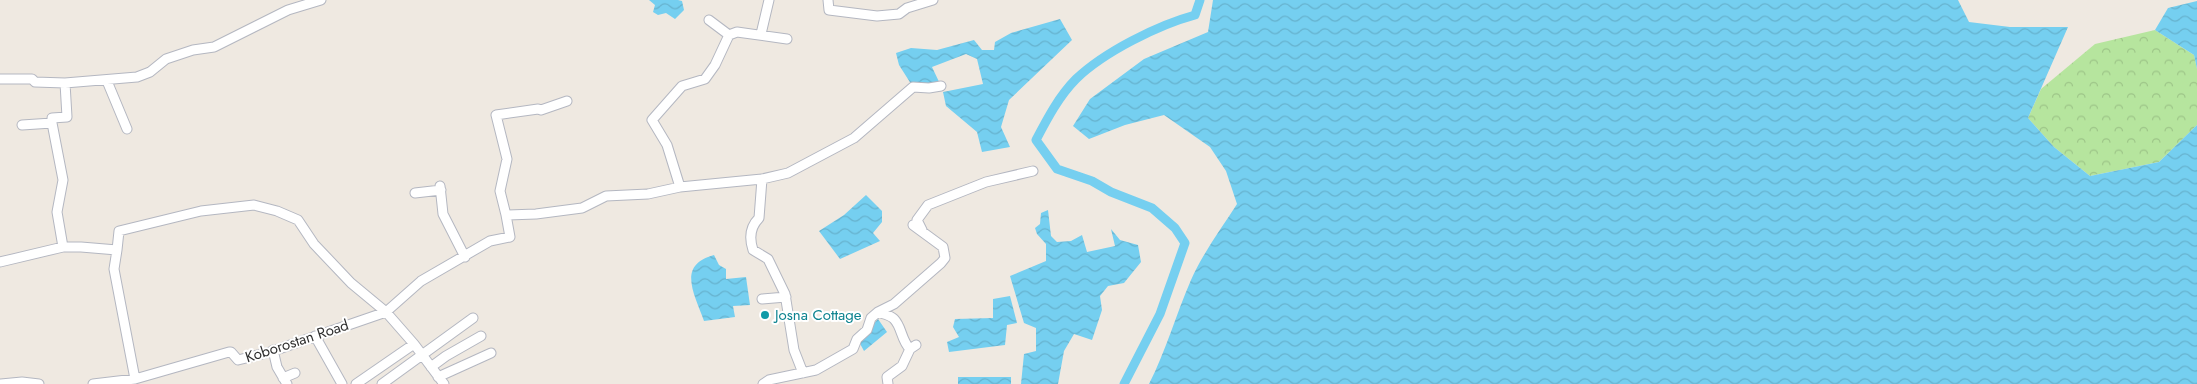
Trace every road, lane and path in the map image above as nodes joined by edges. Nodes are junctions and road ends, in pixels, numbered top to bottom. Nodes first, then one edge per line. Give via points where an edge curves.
1 (321, 0) edge
2 (769, 0) edge
3 (828, 0) edge
4 (933, 0) edge
5 (709, 20) dead end
6 (761, 34) junction
7 (729, 35) junction
8 (787, 39) dead end
9 (0, 79) edge
10 (107, 81) junction
11 (65, 84) junction
12 (941, 86) dead end
13 (567, 102) dead end
14 (52, 123) junction
15 (22, 125) dead end
16 (127, 129) dead end
17 (1033, 171) dead end
18 (762, 179) junction
19 (680, 187) junction
20 (415, 193) dead end
21 (506, 215) junction
22 (913, 225) dead end
23 (923, 233) junction
24 (63, 247) junction
25 (117, 250) junction
26 (464, 257) junction
27 (0, 262) edge
28 (786, 297) junction
29 (762, 299) dead end
30 (386, 312) junction
31 (878, 312) junction
32 (474, 318) dead end
33 (315, 336) junction
34 (481, 336) dead end
35 (414, 344) junction
36 (273, 350) junction
37 (491, 353) dead end
38 (422, 355) junction
39 (431, 367) junction
40 (803, 372) junction
41 (295, 374) dead end
42 (134, 379) junction
43 (441, 380) edge
44 (285, 381) edge
45 (122, 383) edge
46 (1, 384) edge
47 (38, 384) edge
48 (92, 384) edge
49 (342, 384) edge
50 (356, 384) edge
51 (382, 384) edge
52 (763, 384) edge
53 (888, 384) edge

1 - 10 street via 288,10 214,47 166,59 150,72
2 - 6 street
3 - 4 street via 829,10 877,16 899,14 907,8
5 - 7 street
6 - 7 street via 737,32
6 - 8 street
7 - 19 street via 705,79 682,86 652,120 667,145
9 - 11 street
10 - 11 street
10 - 16 street
11 - 14 street via 67,117 52,118
12 - 18 street via 913,87 854,138 788,173
13 - 21 street via 541,110 496,115 507,158 500,190
14 - 15 street
14 - 24 street via 63,180 57,212
17 - 23 street via 986,182 928,206 917,220
18 - 19 street
18 - 28 street via 759,218 750,241 753,250 768,259
19 - 21 street via 648,194 606,196 582,208
20 - 26 street via 440,188 443,214
21 - 26 street via 510,237 490,241
22 - 23 street
23 - 31 street via 943,247 945,258 894,304
24 - 25 street
24 - 27 street
25 - 30 street via 119,231 201,211 254,205 298,220 314,244 351,283
25 - 42 street via 114,269
26 - 30 street via 421,281
28 - 29 street
28 - 40 street via 794,350
30 - 33 street, Koborostan Road
30 - 35 street
31 - 40 street via 871,318 867,330 856,339 853,349 816,370
31 - 53 street via 894,319 904,343 913,347 902,366 887,377
32 - 38 street
33 - 36 street, Koborostan Road
33 - 49 street
34 - 39 street
35 - 38 street
35 - 50 street
36 - 42 street, Koborostan Road via 238,360 229,352
36 - 44 street
37 - 43 street
38 - 39 street
38 - 51 street
39 - 43 street
40 - 52 street
41 - 44 street
42 - 45 street, Koborostan Road
45 - 48 street, Koborostan Road
46 - 47 street

